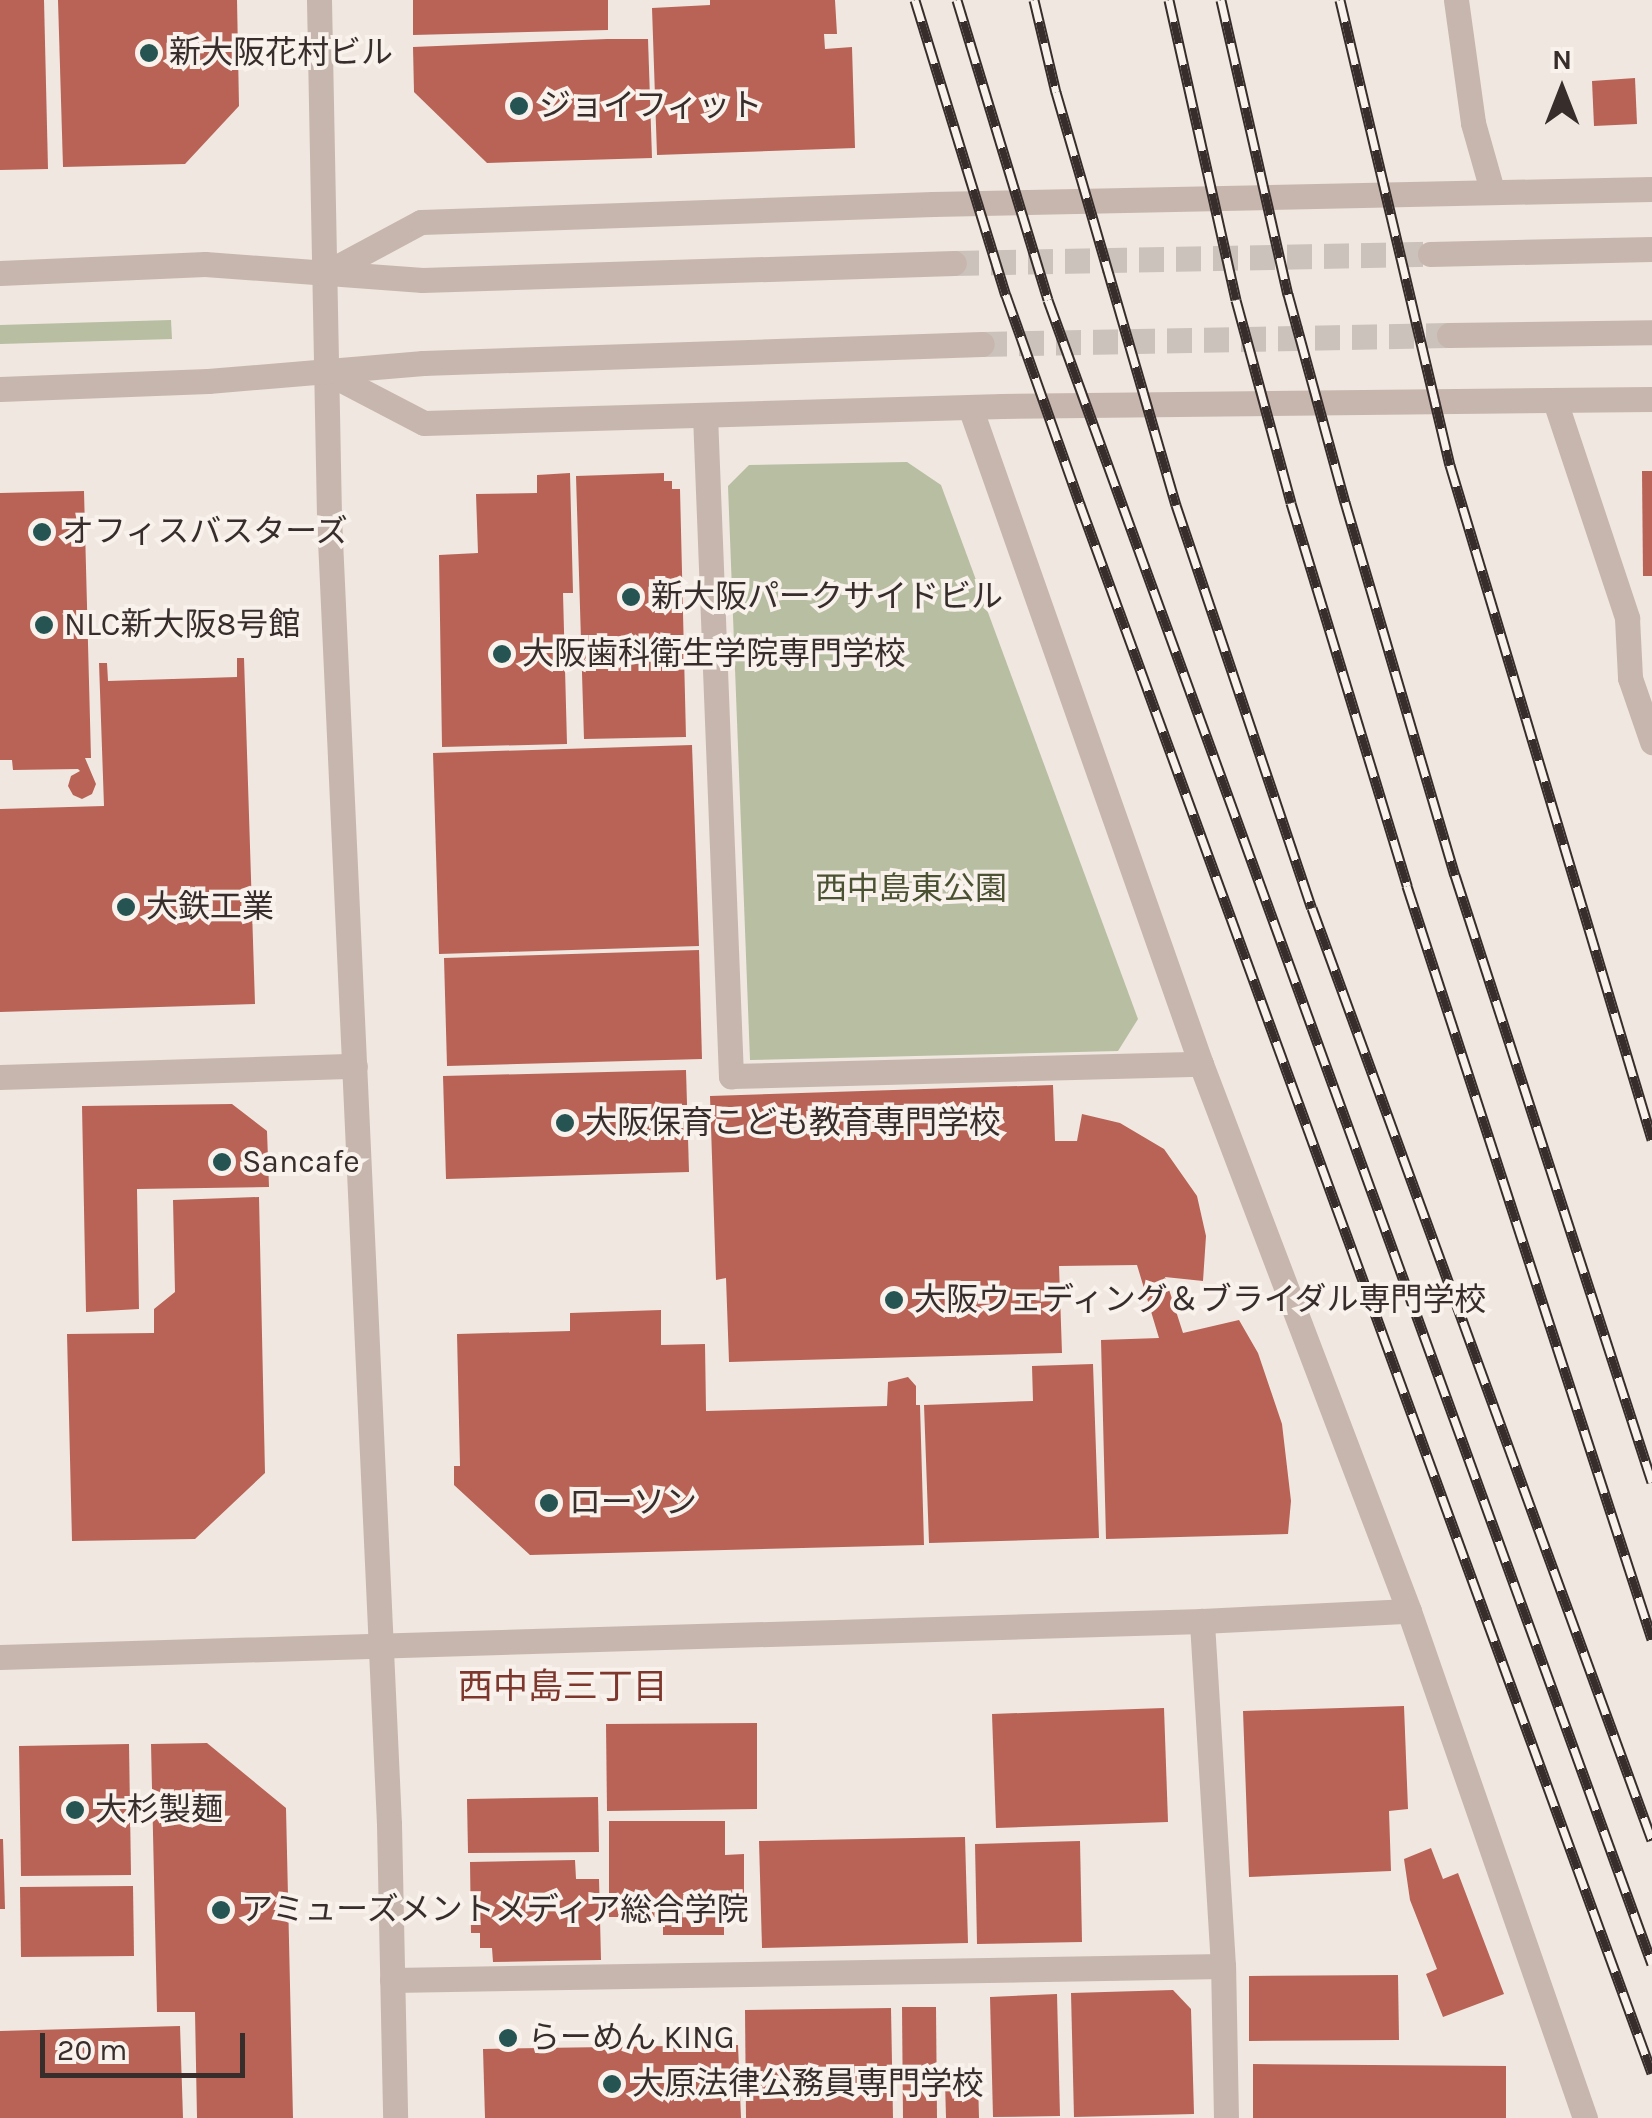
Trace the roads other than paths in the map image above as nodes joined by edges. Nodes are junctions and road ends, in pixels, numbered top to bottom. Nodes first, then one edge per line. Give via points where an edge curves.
1 (319, 0) edge
2 (1456, 0) edge
3 (1652, 189) edge
4 (1492, 190) junction
5 (1652, 249) edge
6 (1430, 254) tunnel mouth
7 (954, 263) tunnel mouth
8 (0, 273) edge
9 (322, 275) junction
10 (1652, 332) edge
11 (1449, 335) tunnel mouth
12 (982, 344) tunnel mouth
13 (326, 372) junction
14 (0, 389) edge
15 (1652, 399) edge
16 (1555, 402) junction
17 (970, 407) junction
18 (706, 415) junction
19 (1652, 742) edge
20 (1202, 1064) junction
21 (355, 1066) junction
22 (0, 1077) edge
23 (1409, 1611) junction
24 (1202, 1621) junction
25 (381, 1644) junction
26 (0, 1656) edge
27 (1223, 1966) junction
28 (392, 1980) junction
29 (395, 2118) edge
30 (1226, 2118) edge
31 (1585, 2118) edge

1 - 9 street
2 - 4 street via 1473,123
3 - 4 street
4 - 9 street via 421,222
5 - 6 street
7 - 9 street via 422,280
8 - 9 street via 205,264
9 - 13 street
10 - 11 street
12 - 13 street
13 - 14 street
13 - 18 street via 424,423
13 - 21 street
15 - 16 street
16 - 17 street
16 - 19 street via 1626,618 1630,678
17 - 18 street
17 - 20 street
18 - 20 street via 731,1076
20 - 23 street
21 - 22 street
21 - 25 street
23 - 24 street
23 - 31 street
24 - 25 street
24 - 27 street
25 - 26 street
25 - 28 street
27 - 28 street
27 - 30 street
28 - 29 street

